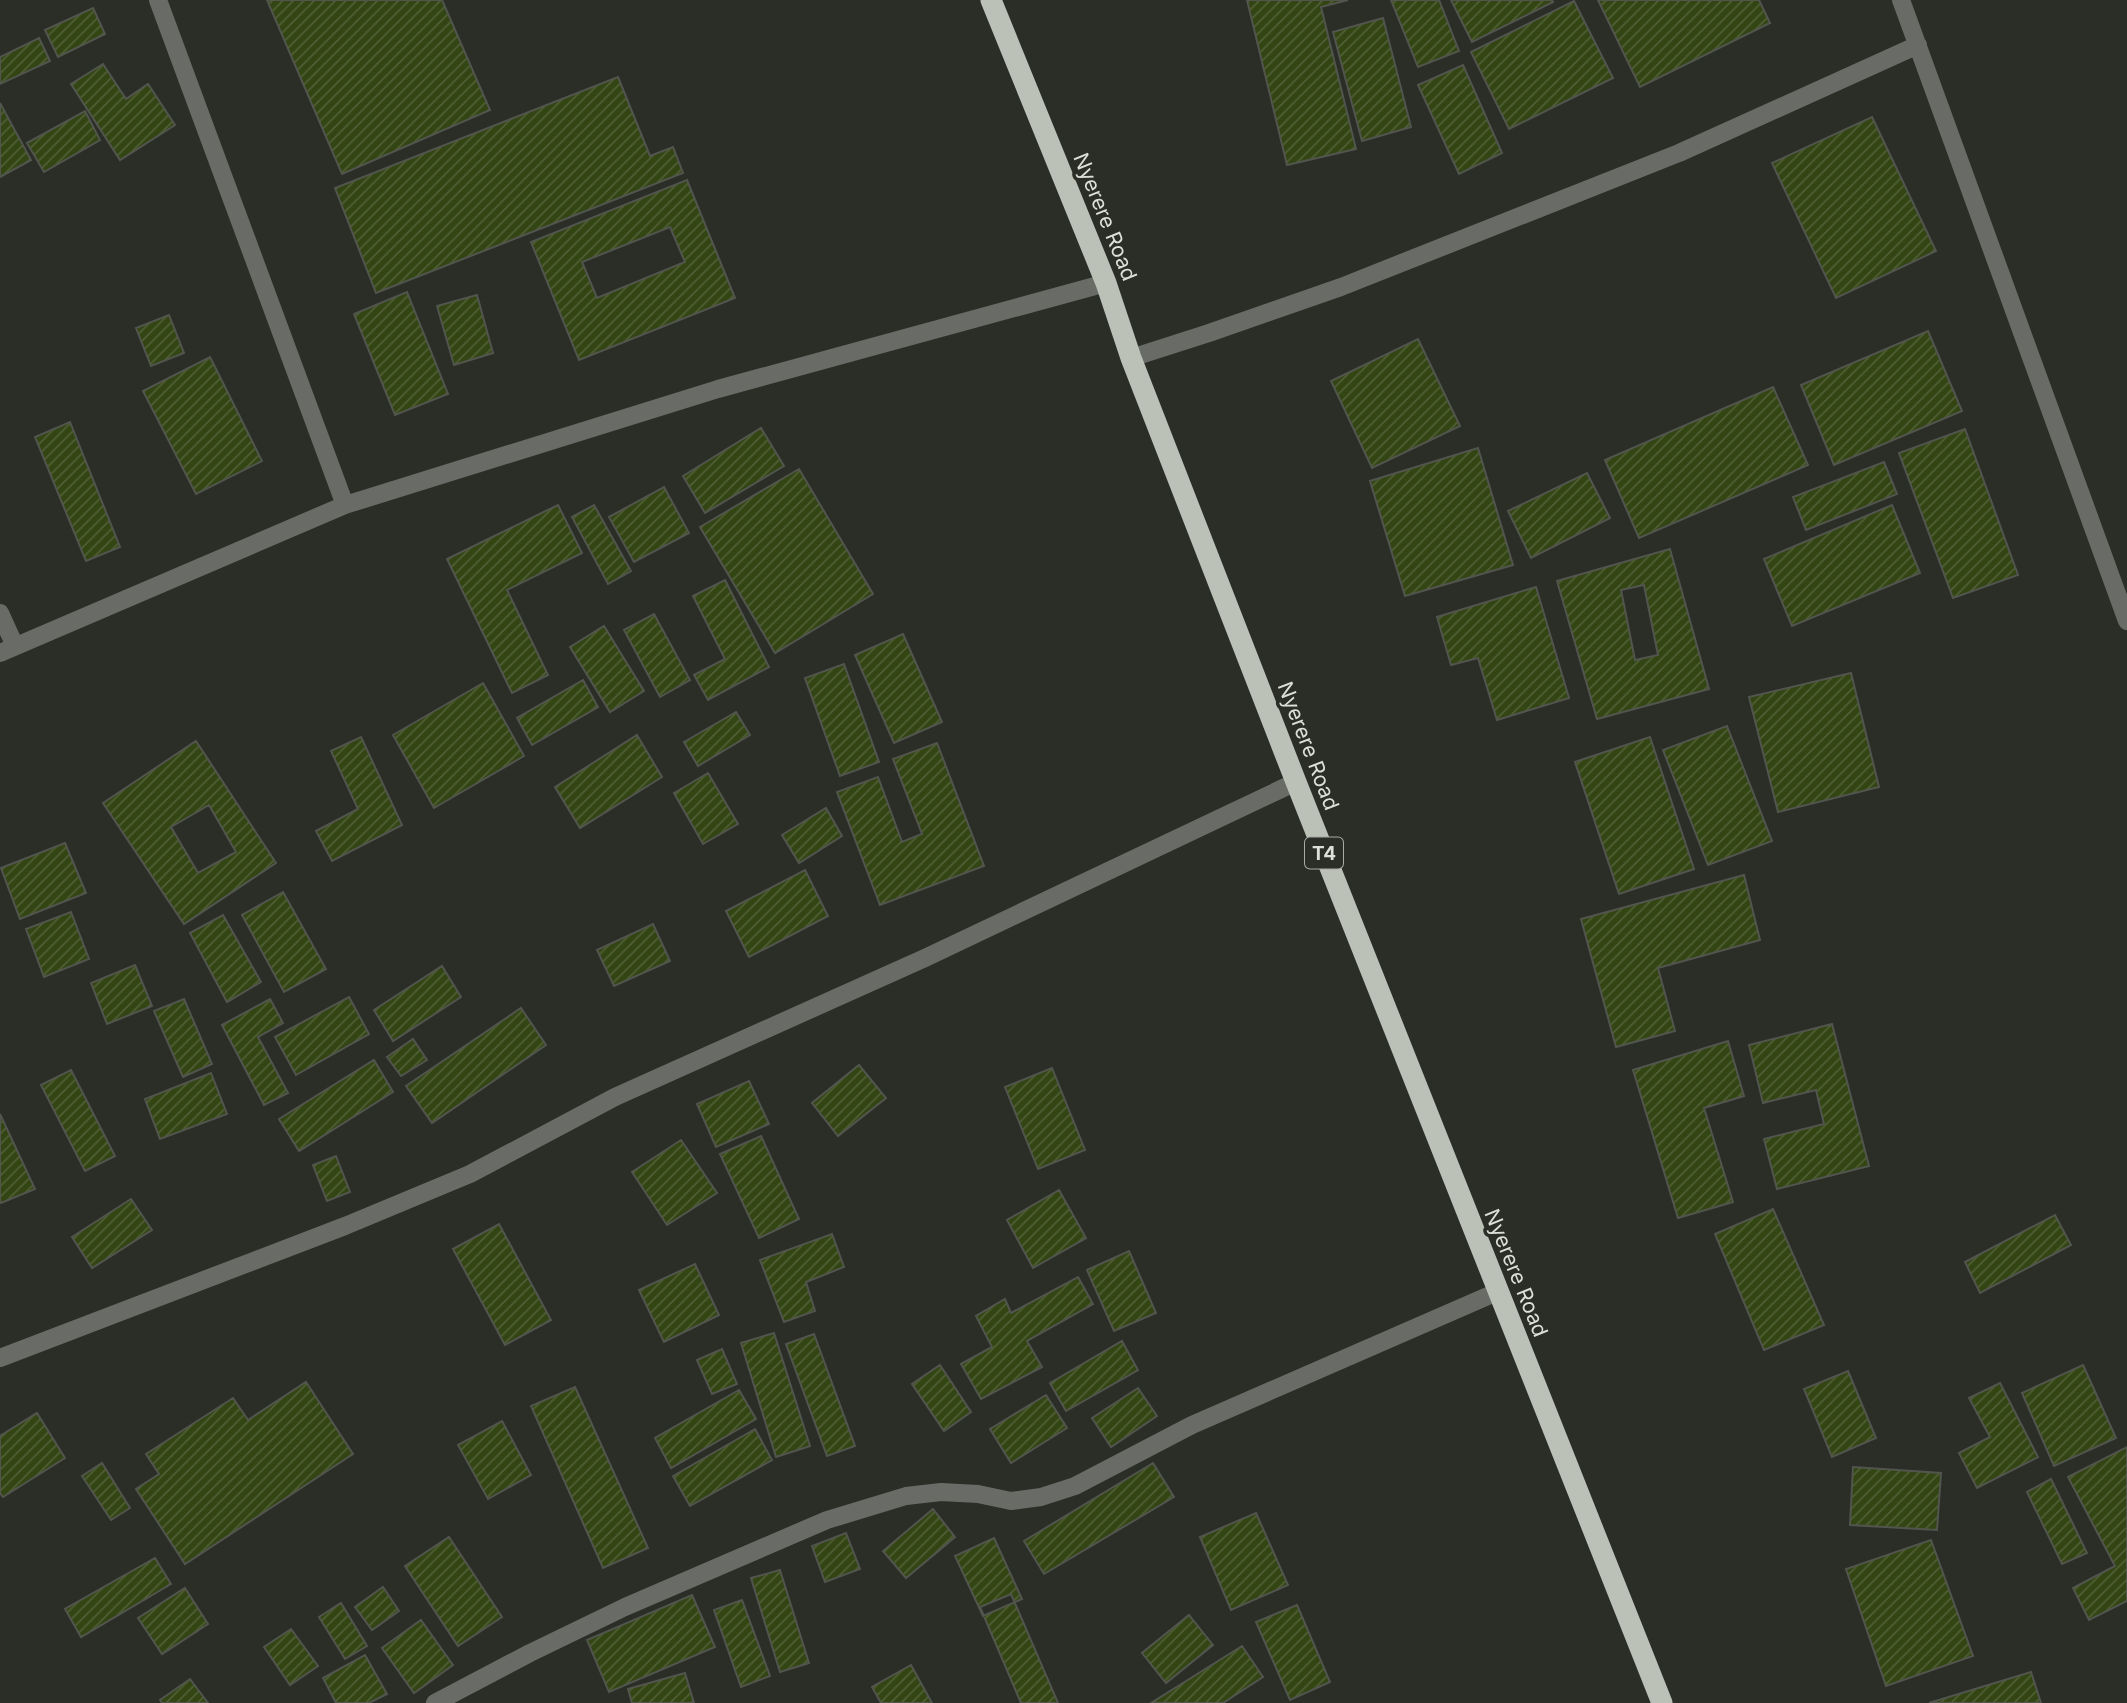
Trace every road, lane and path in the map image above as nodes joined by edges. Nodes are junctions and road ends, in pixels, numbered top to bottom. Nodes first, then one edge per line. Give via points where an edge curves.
1 (158, 0) edge
2 (992, 0) edge
3 (1901, 0) edge
4 (1918, 45) junction
5 (1106, 283) junction
6 (1131, 358) junction
7 (345, 505) junction
8 (0, 614) edge
9 (2127, 621) edge
10 (7, 650) edge
11 (1296, 782) junction
12 (1497, 1292) junction
13 (0, 1358) edge
14 (435, 1703) edge
15 (1662, 1703) edge

1 - 7 street
2 - 5 highway, Nyerere Road / T4
3 - 4 street
4 - 6 street via 1679,153 1341,287
4 - 9 street
5 - 6 highway, Nyerere Road / T4
5 - 7 street via 718,389
6 - 11 highway, Nyerere Road / T4
7 - 10 street
8 - 10 street
11 - 12 highway, Nyerere Road / T4
11 - 13 street via 925,958 615,1097 470,1174
12 - 14 street via 1192,1425 1075,1486 1011,1501 941,1492 906,1496 827,1520 625,1607
12 - 15 highway, Nyerere Road / T4

